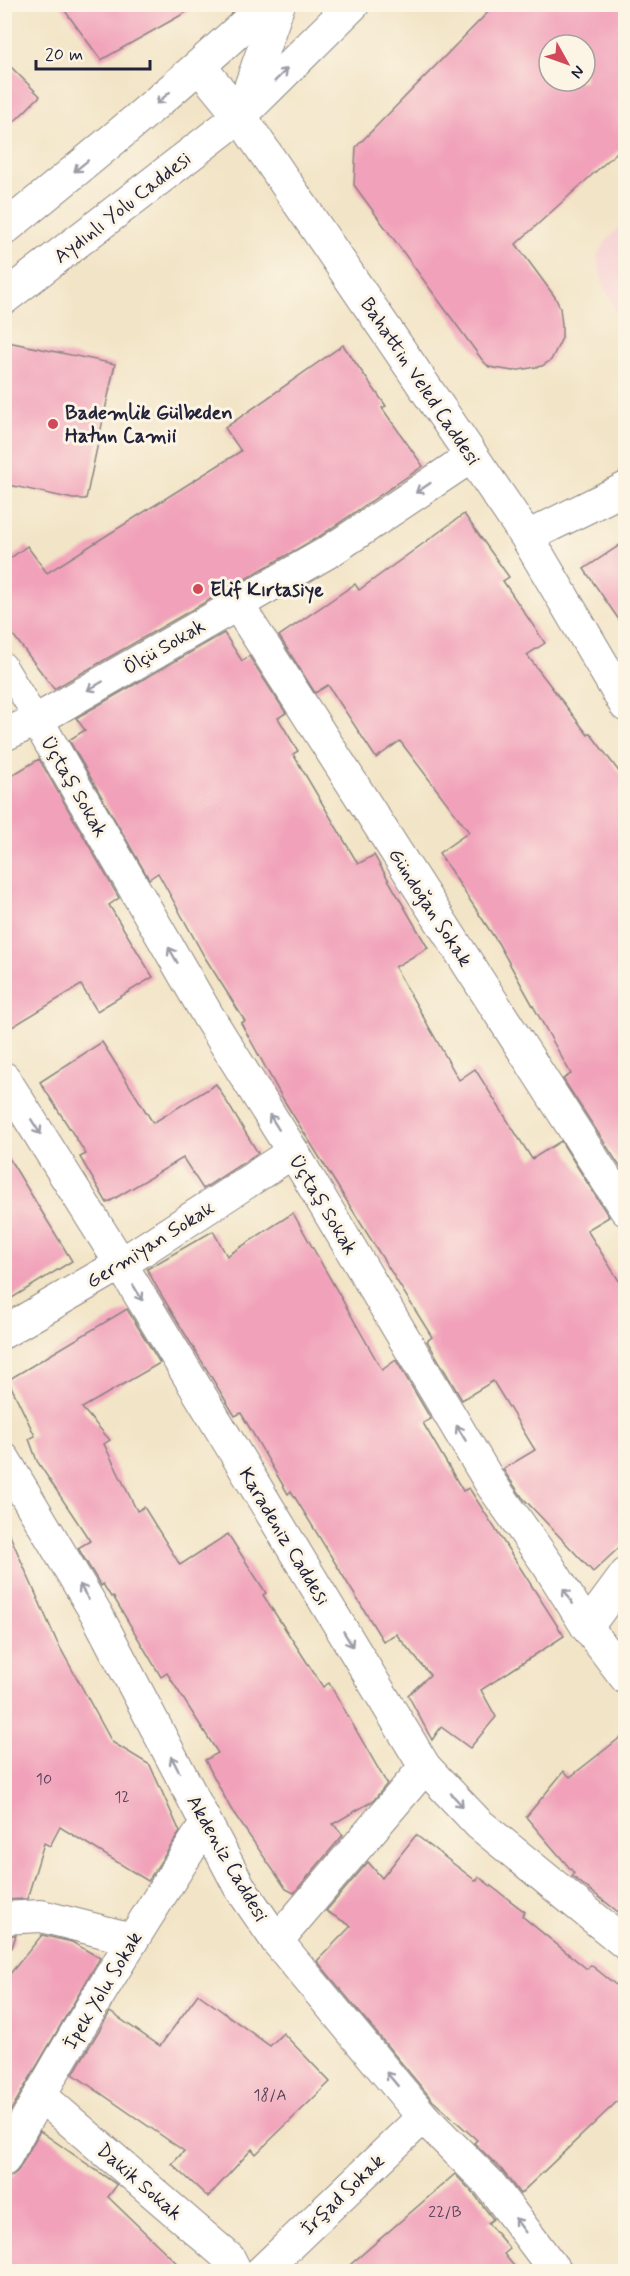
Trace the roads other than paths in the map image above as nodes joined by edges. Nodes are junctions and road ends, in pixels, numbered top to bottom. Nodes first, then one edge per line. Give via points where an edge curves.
1 (267, 4) edge
2 (279, 4) edge
3 (353, 4) edge
4 (200, 67) junction
5 (240, 116) junction
6 (4, 229) edge
7 (4, 298) edge
8 (472, 456) junction
9 (626, 488) edge
10 (527, 537) junction
11 (237, 604) junction
12 (4, 665) edge
13 (626, 705) edge
14 (37, 720) junction
15 (4, 735) edge
16 (4, 1078) edge
17 (293, 1152) junction
18 (626, 1210) edge
19 (121, 1264) junction
20 (4, 1332) edge
21 (4, 1459) edge
22 (626, 1574) edge
23 (587, 1627) junction
24 (626, 1678) edge
25 (425, 1767) junction
26 (206, 1824) junction
27 (4, 1918) edge
28 (132, 1939) junction
29 (277, 1941) junction
30 (626, 1944) edge
31 (40, 2095) junction
32 (423, 2117) junction
33 (4, 2160) edge
34 (236, 2271) edge
35 (261, 2271) edge
36 (556, 2271) edge

1 - 4 main road
2 - 5 street
5 -> 3 main road, Aydınlı Yolu Caddesi
4 - 5 main road, Bahattin Veled Caddesi
4 -> 6 main road
5 - 7 main road, Aydınlı Yolu Caddesi
5 - 8 main road, Bahattin Veled Caddesi
8 - 10 main road, Bahattin Veled Caddesi
8 -> 11 street, Ölçü Sokak via 330,551
9 - 10 street
10 - 13 main road, Bahattin Veled Caddesi
11 -> 14 street, Ölçü Sokak
11 - 18 street, Gündoğan Sokak
12 - 14 street
14 - 15 street, Ölçü Sokak
17 -> 14 street, Üçtaş Sokak via 208,1016
16 -> 19 street, Karadeniz Caddesi
17 - 19 street, Germiyan Sokak
23 -> 17 street, Üçtaş Sokak via 491,1484
19 - 20 street, Germiyan Sokak
19 -> 25 street, Karadeniz Caddesi
26 -> 21 street, Akdeniz Caddesi via 96,1613
22 - 23 street
23 - 24 street, Üçtaş Sokak
25 - 29 street
25 -> 30 street, Karadeniz Caddesi via 479,1824
26 - 28 street, İpek Yolu Sokak
26 - 29 street, Akdeniz Caddesi via 239,1886
27 - 28 street via 41,1916
28 - 31 street, İpek Yolu Sokak
32 -> 29 street, Akdeniz Caddesi
31 - 33 street, İpek Yolu Sokak
31 - 34 street, Dakik Sokak via 229,2258
32 - 35 street, İrşad Sokak
36 -> 32 street, Akdeniz Caddesi via 489,2183

